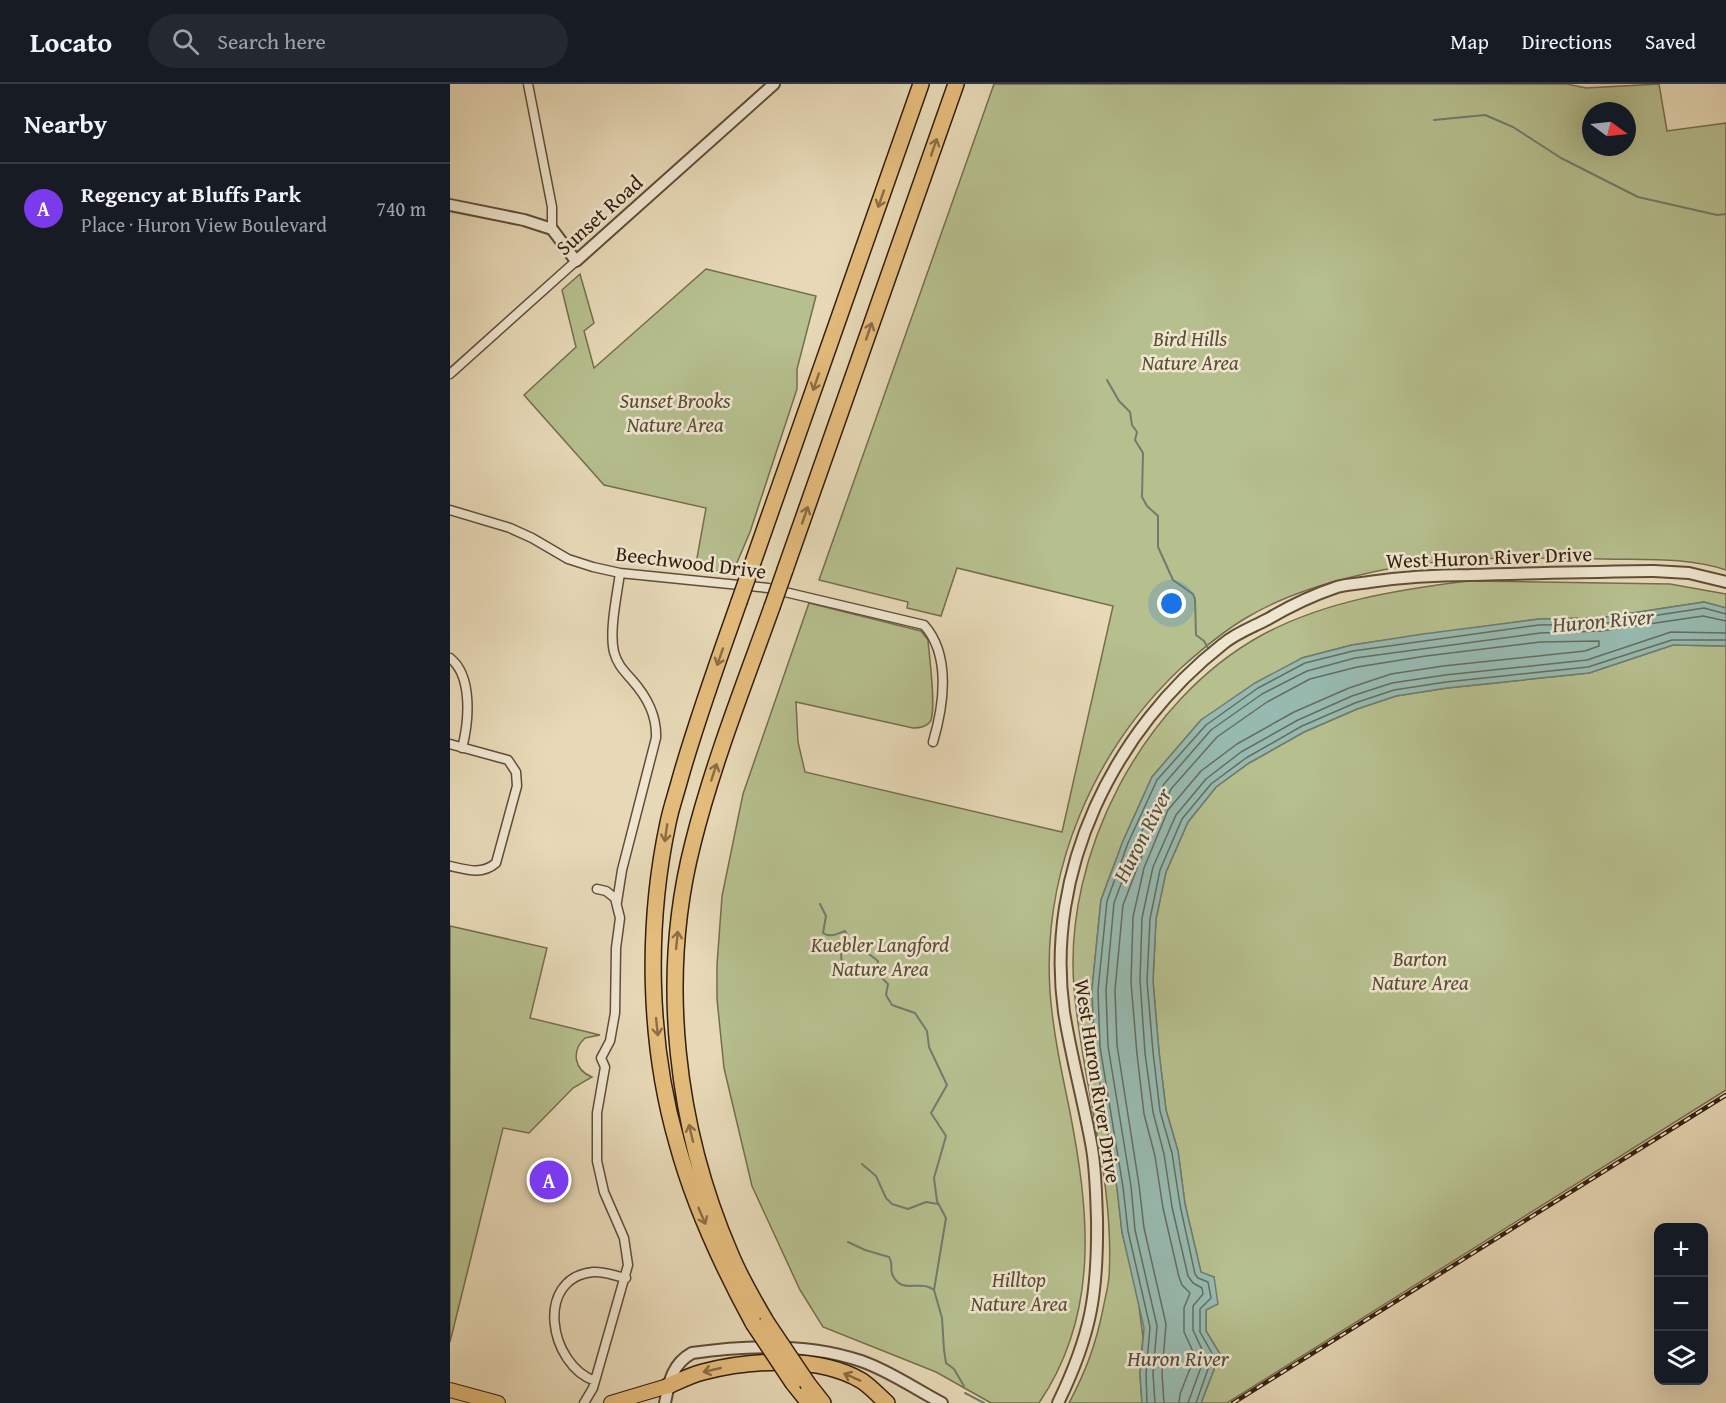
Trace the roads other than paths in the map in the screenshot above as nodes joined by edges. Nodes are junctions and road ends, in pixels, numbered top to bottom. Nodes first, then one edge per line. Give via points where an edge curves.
1 (528, 84) edge
2 (774, 84) edge
3 (921, 84) edge
4 (956, 84) edge
5 (450, 205) edge
6 (552, 229) junction
7 (576, 261) junction
8 (450, 374) edge
9 (450, 510) edge
10 (620, 573) junction
11 (1726, 582) edge
12 (450, 658) edge
13 (933, 742) dead end
14 (450, 744) edge
15 (462, 748) junction
16 (450, 866) edge
17 (597, 889) dead end
18 (617, 902) junction
19 (626, 1278) junction
20 (760, 1323) junction
21 (595, 1381) junction
22 (801, 1384) junction
23 (668, 1386) junction
24 (450, 1390) edge
25 (498, 1403) edge
26 (584, 1403) edge
27 (611, 1403) edge
28 (665, 1403) edge
29 (809, 1403) edge
30 (823, 1403) edge
31 (887, 1403) edge
32 (942, 1403) edge
33 (1058, 1403) edge

1 - 6 street via 552,207
2 - 7 street, Sunset Road
3 -> 20 highway, bridge via 692,737 668,822 658,889 655,1012 660,1062 677,1143 716,1249
20 -> 4 highway, bridge via 731,1255 695,1150 683,1094 675,963 681,910 692,845 713,771
5 - 6 street
6 - 7 street
7 - 8 street, Sunset Road
9 - 10 street, Beechwood Drive via 510,528 568,559
10 - 13 street, Beechwood Drive via 768,588 924,625 940,654 943,695
10 - 18 street via 614,651 619,665 648,701 657,726
11 - 33 street, West Huron River Drive via 1689,573 1654,571 1412,576 1339,587 1296,603 1226,641 1161,702 1132,739 1093,812 1062,922 1064,1010 1095,1175 1097,1265 1085,1341
12 - 15 street via 459,670 469,705
14 - 15 street
15 - 16 street via 508,760 516,772 517,786 496,863 480,871
17 - 18 street via 606,891
18 - 19 street via 620,918 615,1013 610,1041 601,1058 605,1067 596,1145 604,1192 624,1238
19 - 21 street
19 - 21 street via 584,1274 568,1284 556,1304 554,1324 565,1356 577,1372
20 - 22 highway, bridge
21 - 26 street
22 - 29 highway
22 - 30 highway
23 - 27 main road
23 - 28 street
31 -> 23 highway via 863,1382 844,1373 787,1362 727,1367
23 - 32 street via 682,1358 692,1353 754,1348 810,1350 862,1362
24 - 25 main road

